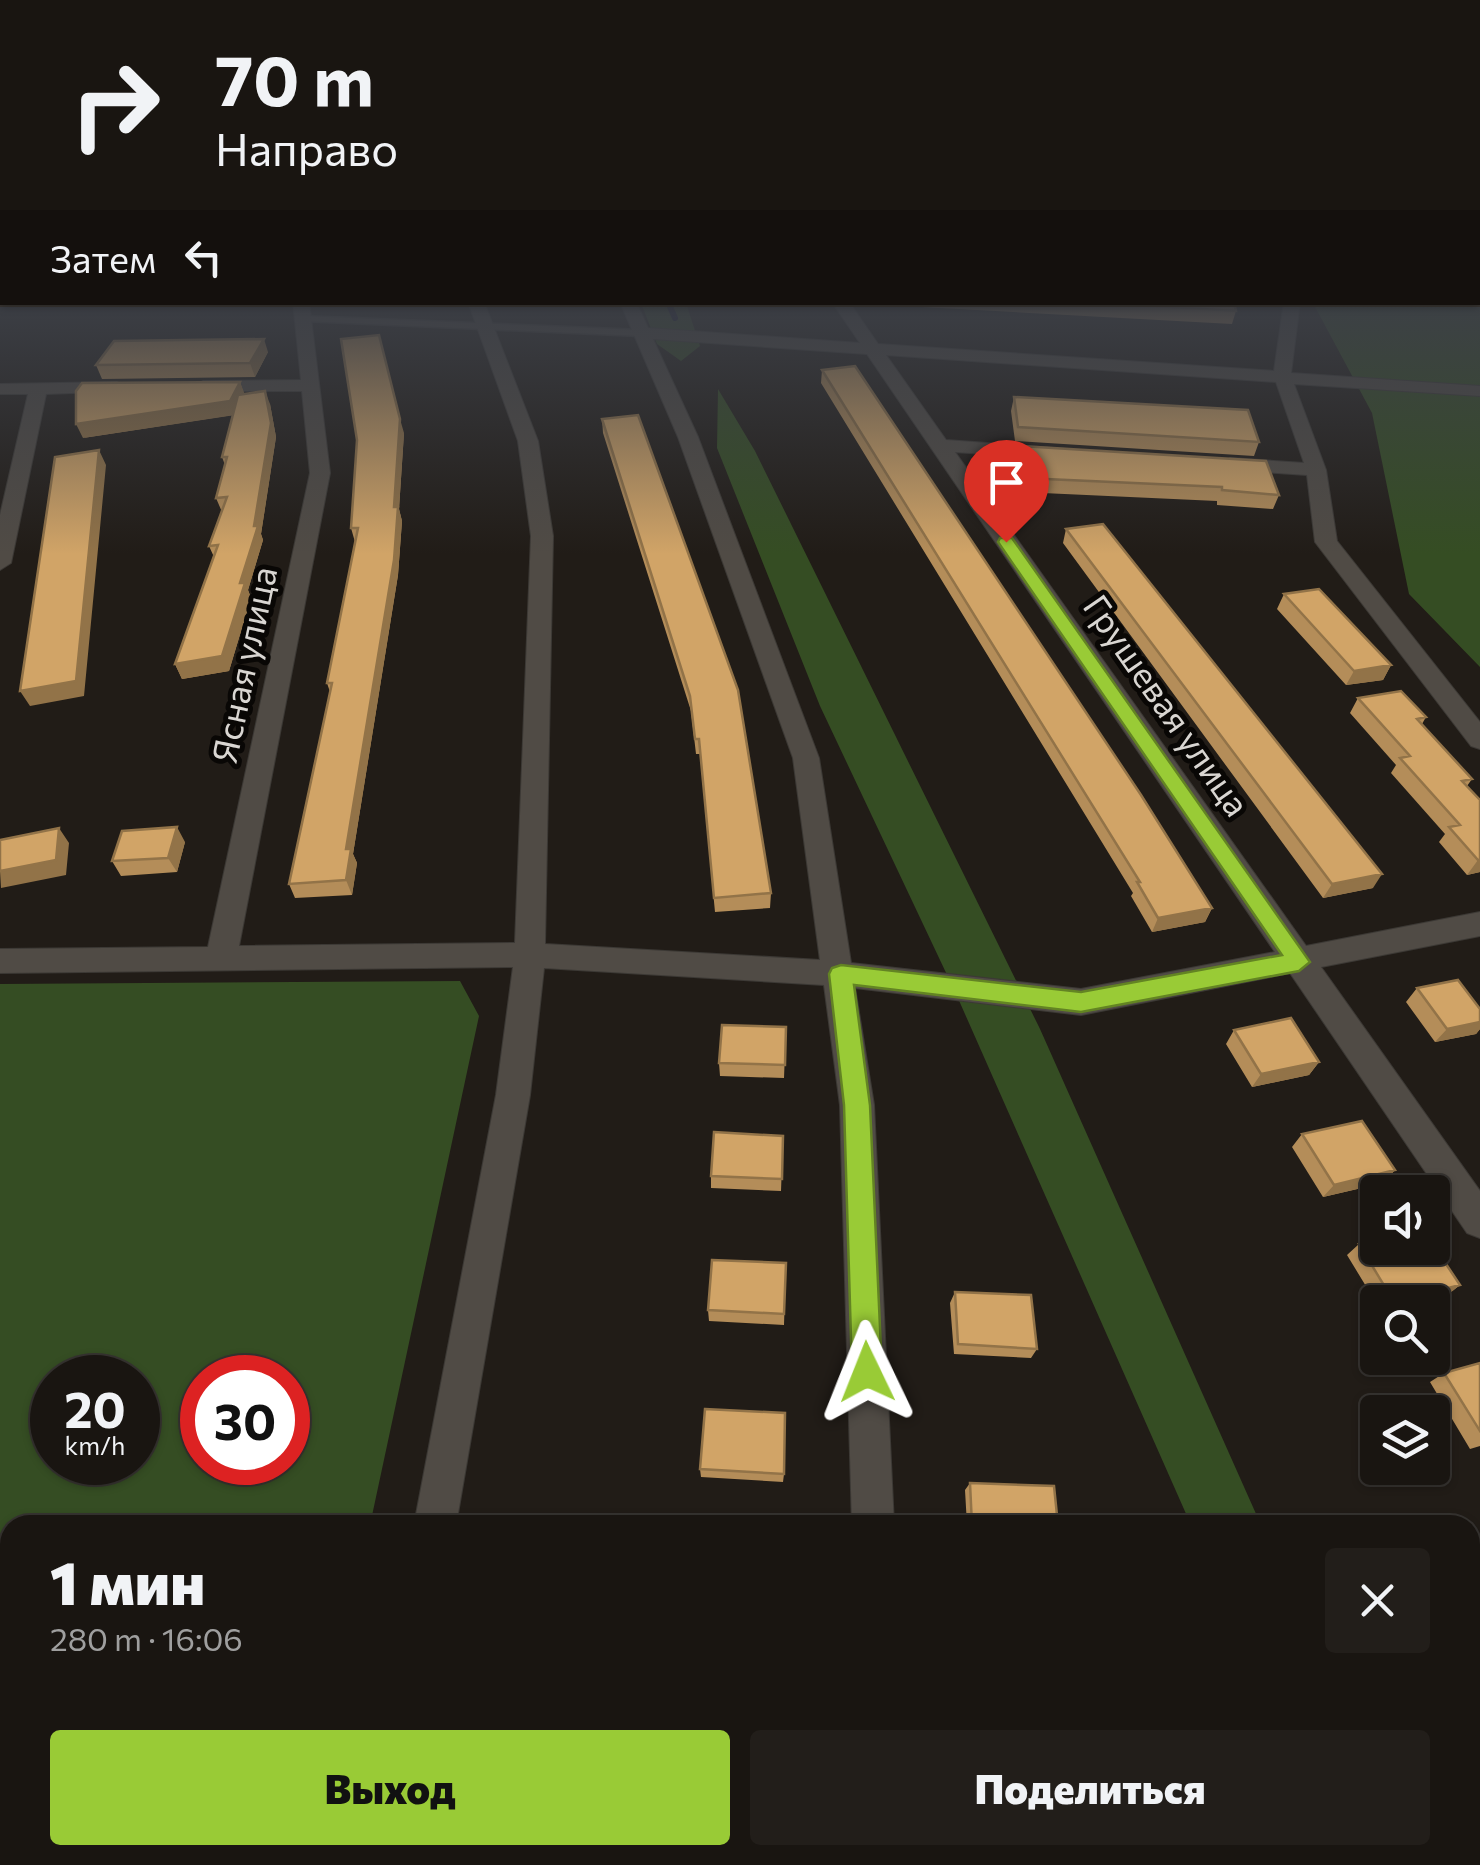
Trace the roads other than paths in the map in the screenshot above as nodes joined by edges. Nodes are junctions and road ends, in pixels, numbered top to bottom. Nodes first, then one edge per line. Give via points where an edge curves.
1 (310, 380) edge
2 (505, 380) edge
3 (662, 380) edge
4 (893, 380) edge
5 (1284, 380) edge
6 (1348, 380) edge
7 (311, 385) junction
8 (174, 386) edge
9 (136, 387) edge
10 (38, 388) junction
11 (0, 389) edge
12 (1480, 390) edge
13 (938, 445) junction
14 (1077, 454) edge
15 (1216, 463) edge
16 (1316, 470) junction
17 (0, 563) edge
18 (1480, 740) edge
19 (1480, 924) edge
20 (530, 954) junction
21 (221, 958) junction
22 (0, 961) edge
23 (1299, 962) junction
24 (841, 974) junction
25 (1480, 1221) edge
26 (436, 1515) edge
27 (872, 1515) edge

1 - 7 street, Ясная улица
2 - 20 street via 528,441 542,536
3 - 24 street via 806,758
4 - 13 street, Грушевая улица
5 - 16 street
6 - 12 street
7 - 8 street
7 - 21 street, Ясная улица via 320,473
9 - 10 street
10 - 11 street
10 - 17 street
13 - 14 street
13 - 23 street, Грушевая улица
15 - 16 street
16 - 18 street via 1326,542
19 - 23 street
20 - 21 street
20 - 24 street
20 - 26 street via 514,1095
21 - 22 street
23 - 24 street via 1081,1002
23 - 25 street, Грушевая улица
24 - 27 street via 857,1105

